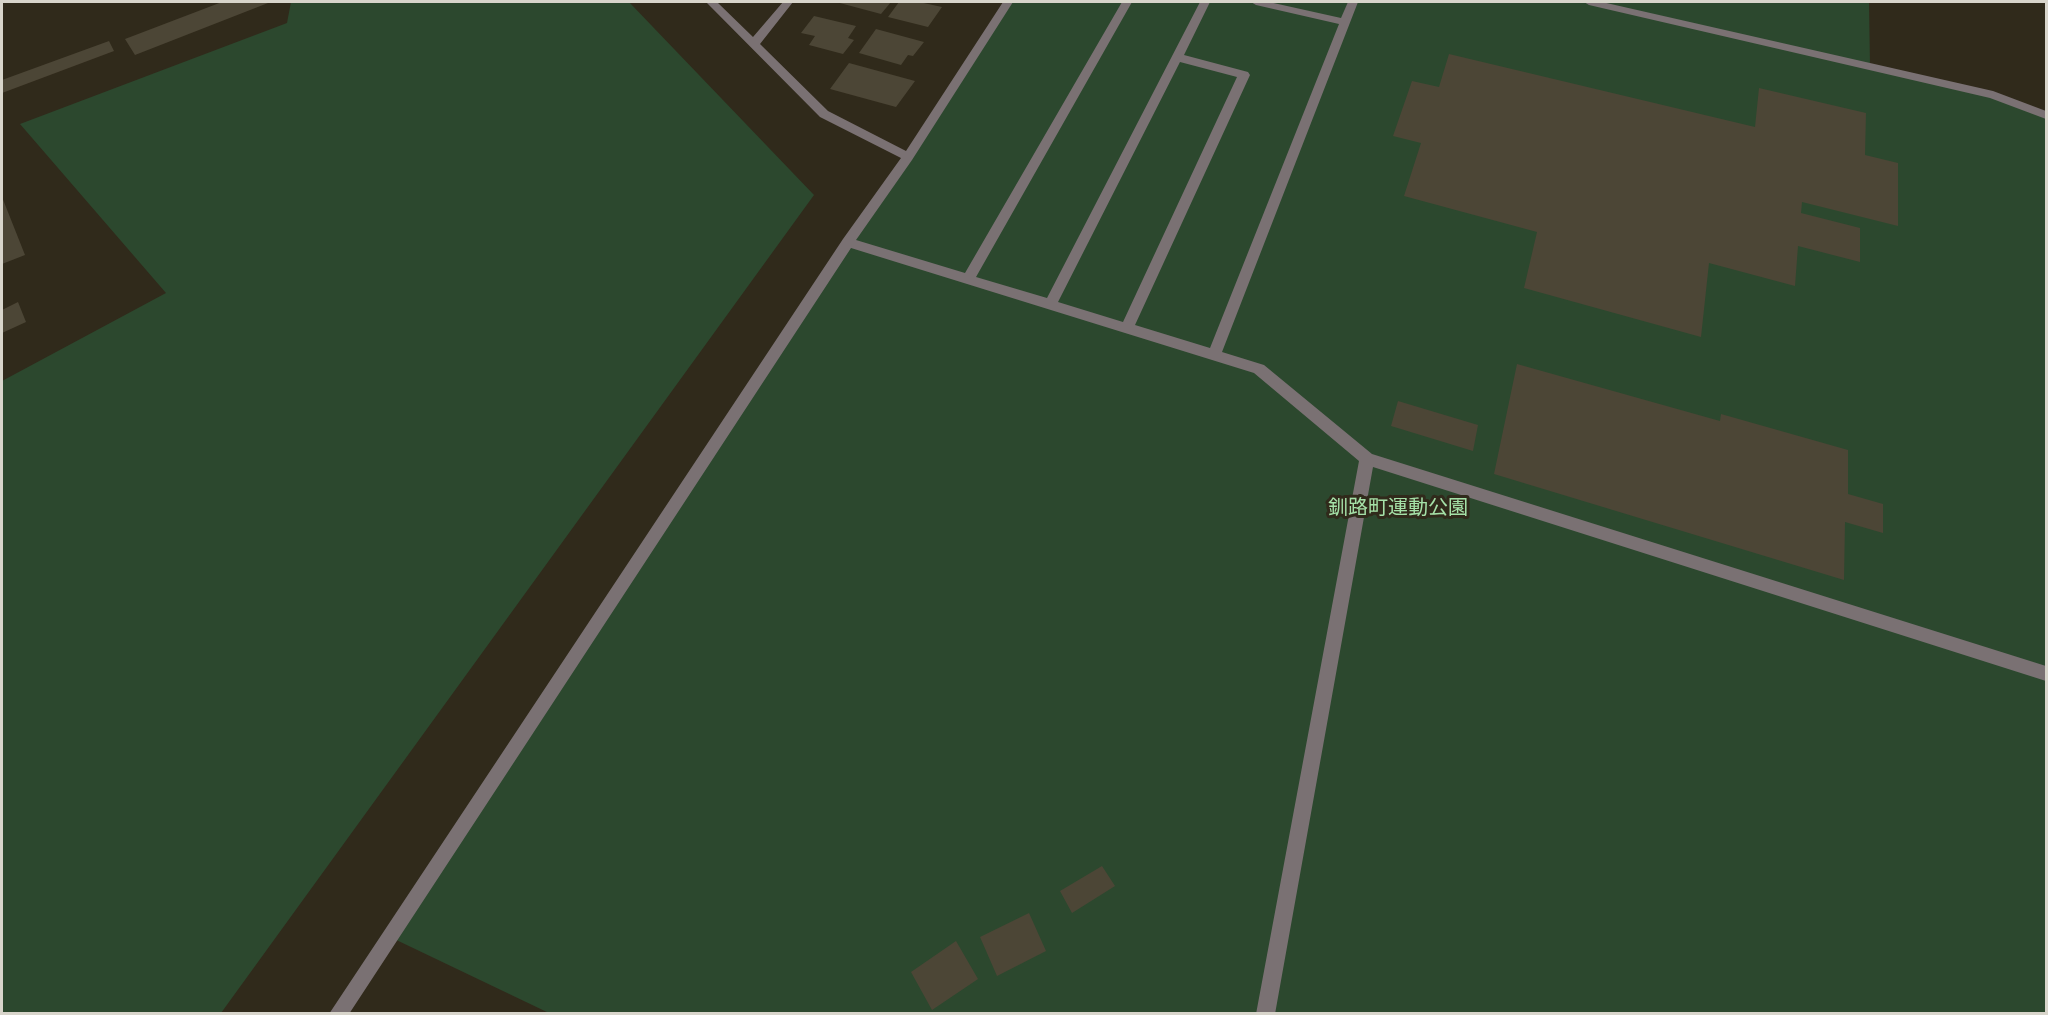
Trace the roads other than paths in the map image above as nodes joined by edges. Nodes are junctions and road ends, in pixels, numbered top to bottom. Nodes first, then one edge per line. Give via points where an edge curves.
1 (711, 2) edge
2 (788, 2) edge
3 (1008, 2) edge
4 (1127, 2) edge
5 (1205, 2) edge
6 (1256, 2) edge
7 (1353, 2) edge
8 (1589, 2) edge
9 (1345, 22) junction
10 (754, 43) junction
11 (1177, 57) junction
12 (2046, 115) edge
13 (908, 157) junction
14 (848, 242) junction
15 (968, 280) junction
16 (1050, 305) junction
17 (1127, 328) junction
18 (1214, 356) junction
19 (1367, 459) junction
20 (2046, 674) edge
21 (338, 1014) edge
22 (1265, 1014) edge

1 - 10 street
2 - 10 street
3 - 13 street
4 - 15 street
5 - 11 street
6 - 9 street
7 - 9 street
8 - 12 street via 1993,96
9 - 18 street
10 - 13 street via 824,114
11 - 16 street
11 - 17 street via 1244,75
13 - 14 street
14 - 15 street
14 - 21 street
15 - 16 street
16 - 17 street
17 - 18 street
18 - 19 street via 1258,369
19 - 20 street
19 - 22 street

